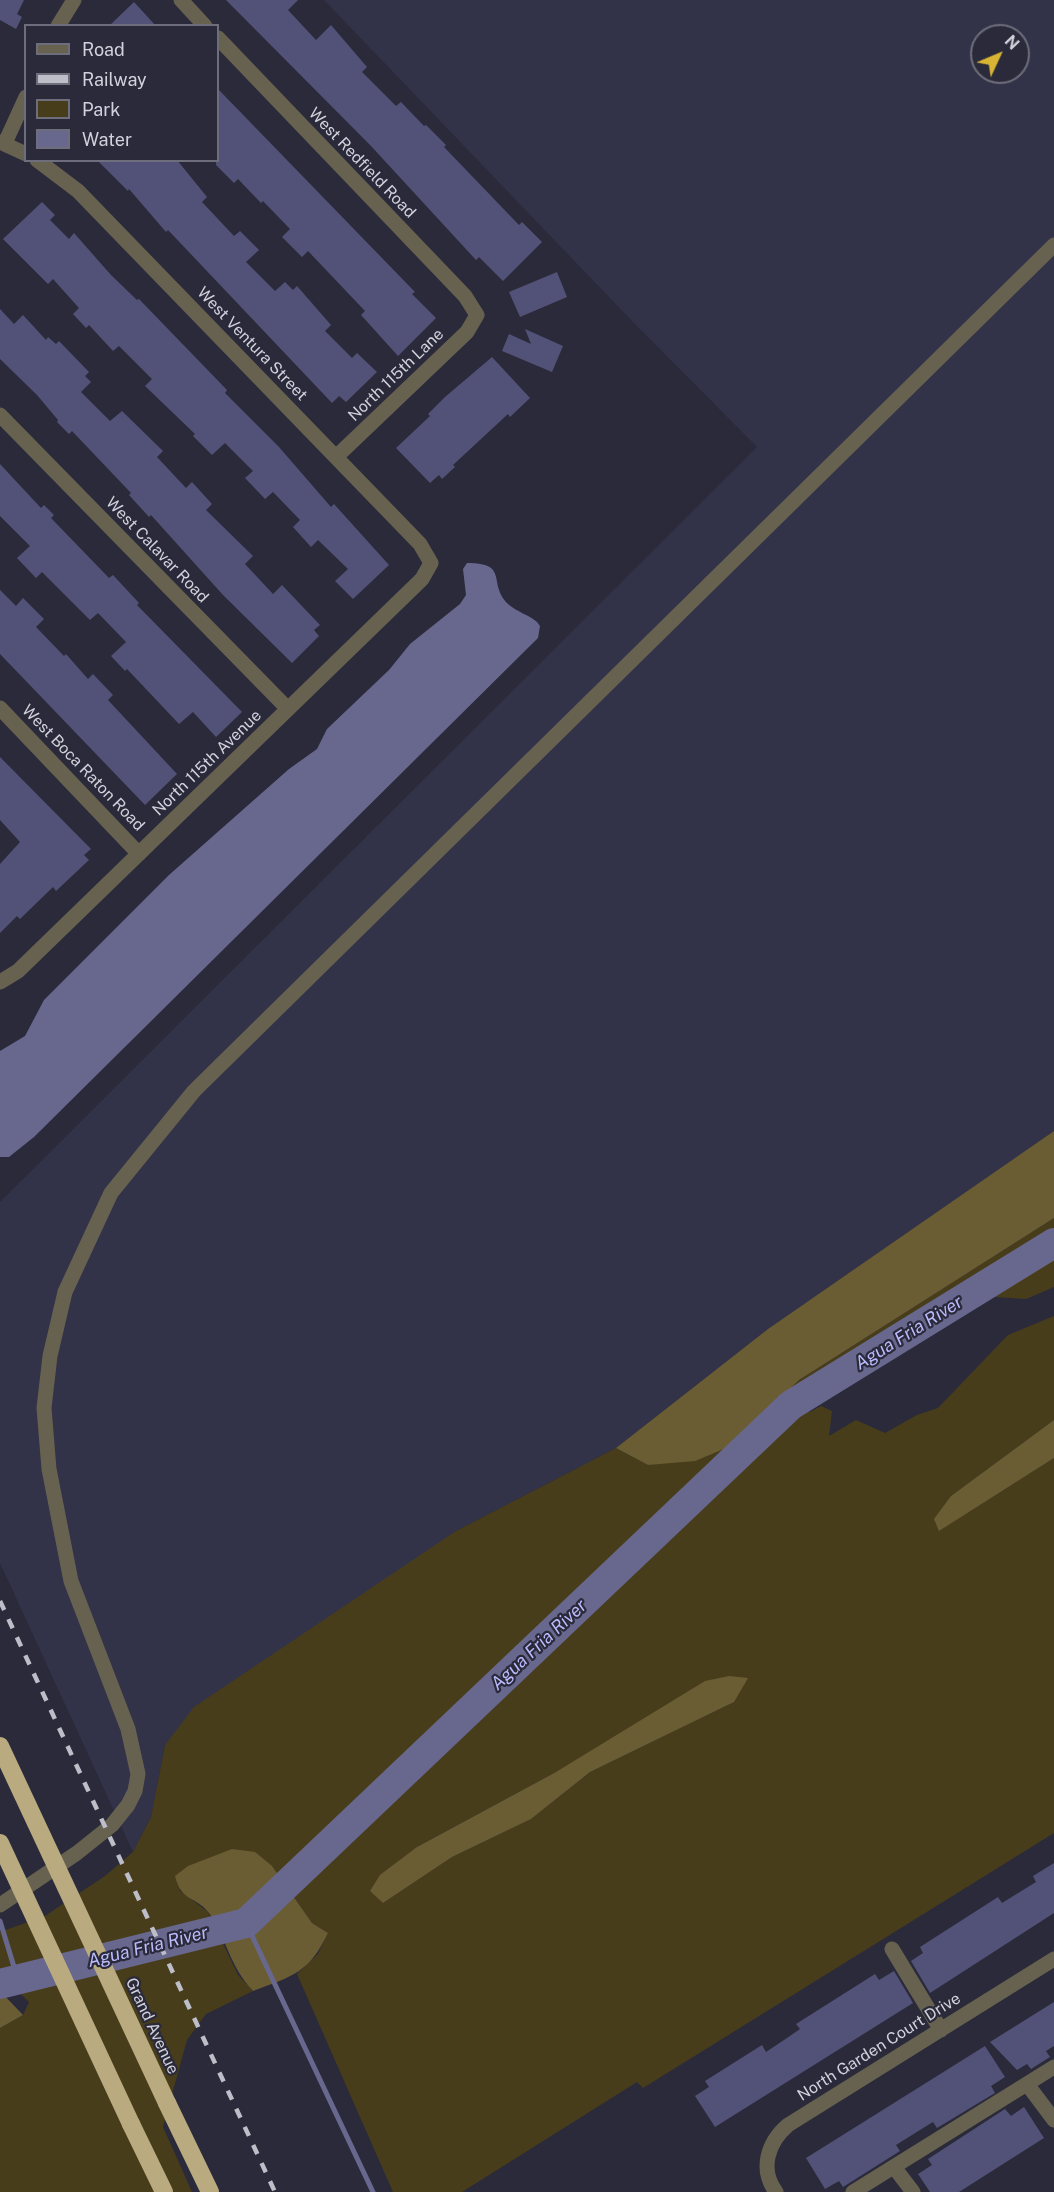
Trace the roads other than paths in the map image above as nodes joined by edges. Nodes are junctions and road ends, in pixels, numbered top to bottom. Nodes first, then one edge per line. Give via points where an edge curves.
1 (74, 0) edge
2 (181, 0) edge
3 (59, 24) edge
4 (204, 24) edge
5 (219, 39) edge
6 (24, 101) edge
7 (2, 143) edge
8 (24, 153) edge
9 (40, 162) edge
10 (1054, 246) edge
11 (477, 315) joint
12 (0, 415) edge
13 (336, 457) junction
14 (431, 563) joint
15 (0, 708) edge
16 (288, 709) junction
17 (140, 854) junction
18 (0, 981) edge
19 (0, 1746) edge
20 (0, 1843) edge
21 (0, 1905) edge
22 (892, 1948) dead end
23 (1054, 1959) edge
24 (941, 2030) junction
25 (1054, 2067) edge
26 (1026, 2084) junction
27 (1054, 2120) edge
28 (894, 2167) junction
29 (164, 2192) edge
30 (210, 2192) edge
31 (776, 2192) edge
32 (853, 2192) edge
33 (913, 2192) edge

1 - 3 street
2 - 4 street
5 - 11 street, West Redfield Road via 465,296
6 - 7 street
7 - 8 street
9 - 13 street, West Ventura Street via 78,190
10 - 21 street via 194,1091 111,1193 65,1292 50,1356 44,1408 49,1469 70,1581 128,1729 136,1764 135,1791 112,1825
11 - 13 street, North 115th Lane via 467,332
12 - 16 street, West Calavar Road
13 - 14 street, West Ventura Street via 420,544
14 - 16 street, North 115th Avenue via 422,579
15 - 17 street, West Boca Raton Road
16 - 17 street, North 115th Avenue
17 - 18 street, North 115th Avenue via 18,971
19 - 30 highway, Grand Avenue, bridge
20 - 29 highway, bridge
22 - 24 street
23 - 24 street, North Garden Court Drive
24 - 31 street, North Garden Court Drive via 779,2132 767,2158
25 - 26 street
26 - 27 street
26 - 28 street
28 - 32 street
28 - 33 street

